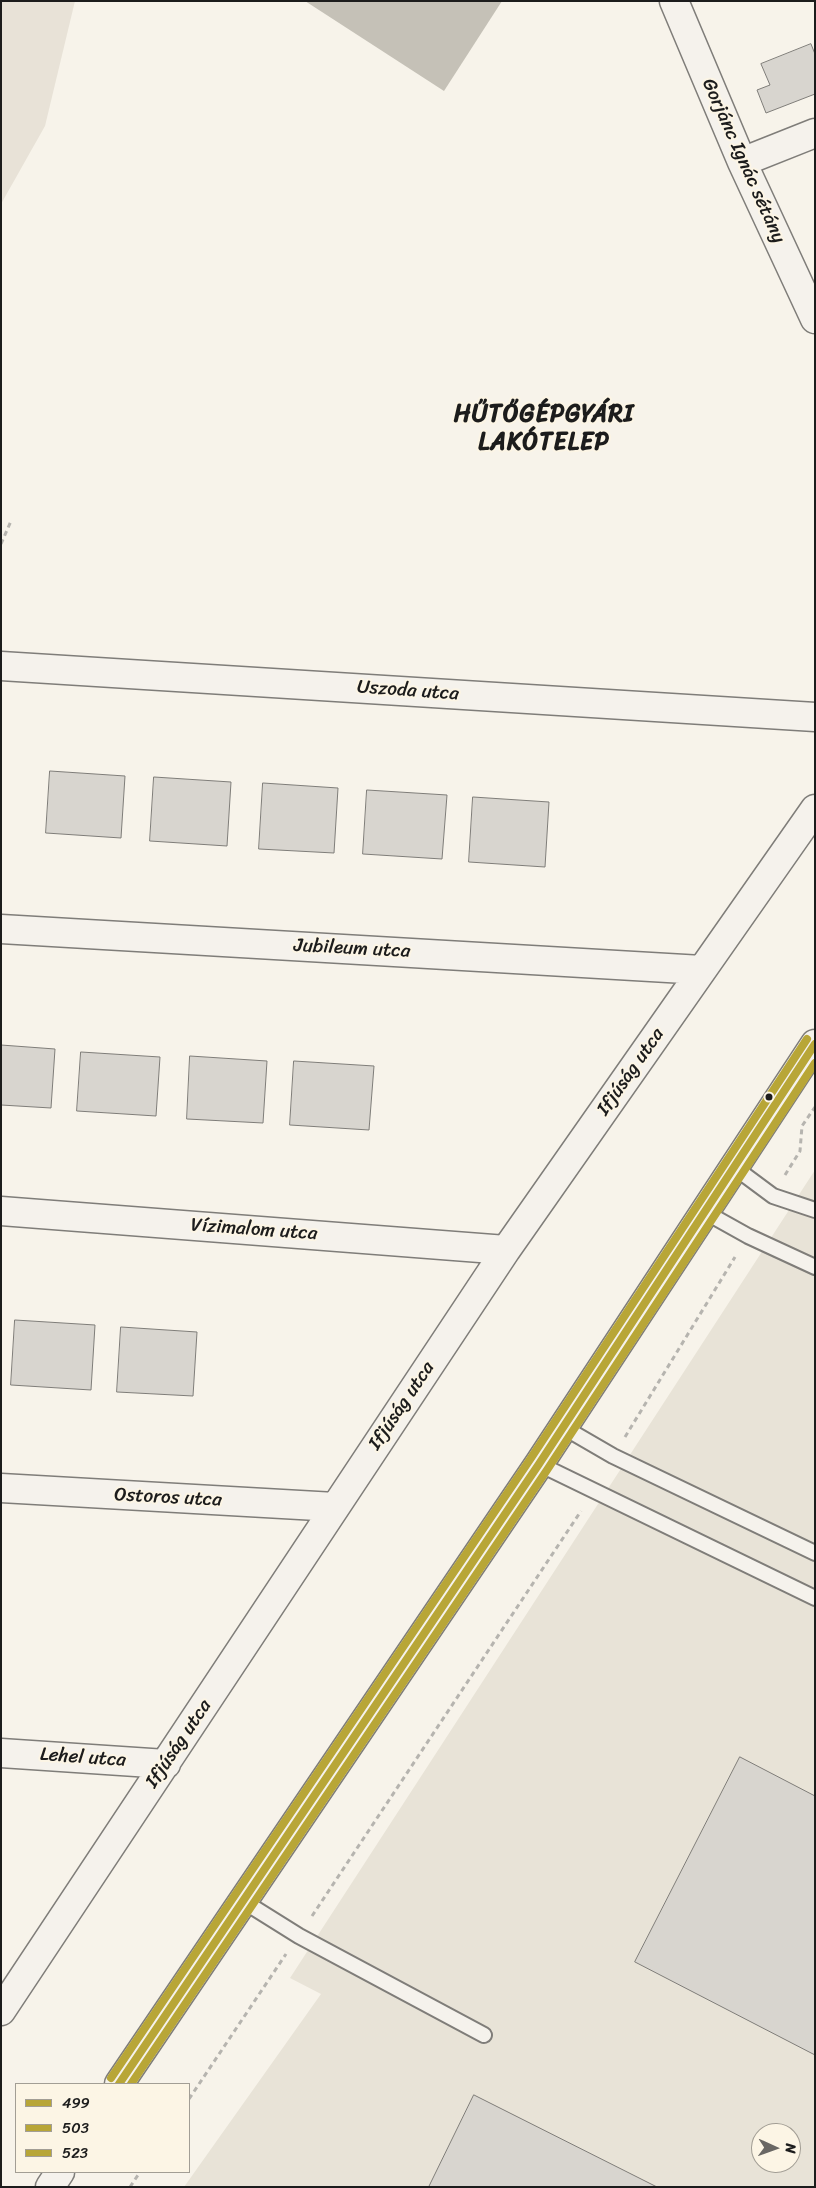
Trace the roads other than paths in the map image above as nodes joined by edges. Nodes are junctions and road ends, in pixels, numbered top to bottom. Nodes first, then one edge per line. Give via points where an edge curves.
1 (674, 1) edge
2 (815, 133) edge
3 (742, 162) junction
4 (815, 319) edge
5 (1, 666) edge
6 (815, 717) edge
7 (815, 809) edge
8 (1, 929) edge
9 (702, 970) junction
10 (815, 1044) edge
11 (734, 1167) junction
12 (815, 1210) edge
13 (1, 1211) edge
14 (705, 1212) junction
15 (506, 1250) junction
16 (815, 1267) edge
17 (563, 1427) junction
18 (539, 1464) junction
19 (1, 1488) edge
20 (335, 1507) junction
21 (815, 1553) edge
22 (815, 1598) edge
23 (1, 1753) edge
24 (166, 1764) junction
25 (243, 1901) junction
26 (1, 2011) edge
27 (484, 2035) dead end
28 (120, 2083) edge
29 (59, 2173) edge
30 (50, 2187) edge

1 - 3 street, Gorjánc Ignác sétány
2 - 3 street
3 - 4 street, Gorjánc Ignác sétány
5 - 6 street, Uszoda utca
7 - 9 street, Ifjúság utca
8 - 9 street, Jubileum utca
9 - 15 street, Ifjúság utca
10 - 11 street
11 - 12 lane via 773,1196
11 - 14 street
13 - 15 street, Vízimalom utca
14 - 16 lane
14 - 17 street
15 - 20 street, Ifjúság utca
17 - 18 street
17 - 21 lane via 613,1456
18 - 22 lane
18 - 25 street
19 - 20 street, Ostoros utca
20 - 24 street, Ifjúság utca
23 - 24 street, Lehel utca
24 - 26 street, Ifjúság utca
25 - 27 lane via 299,1936
25 - 28 street
29 - 30 street

